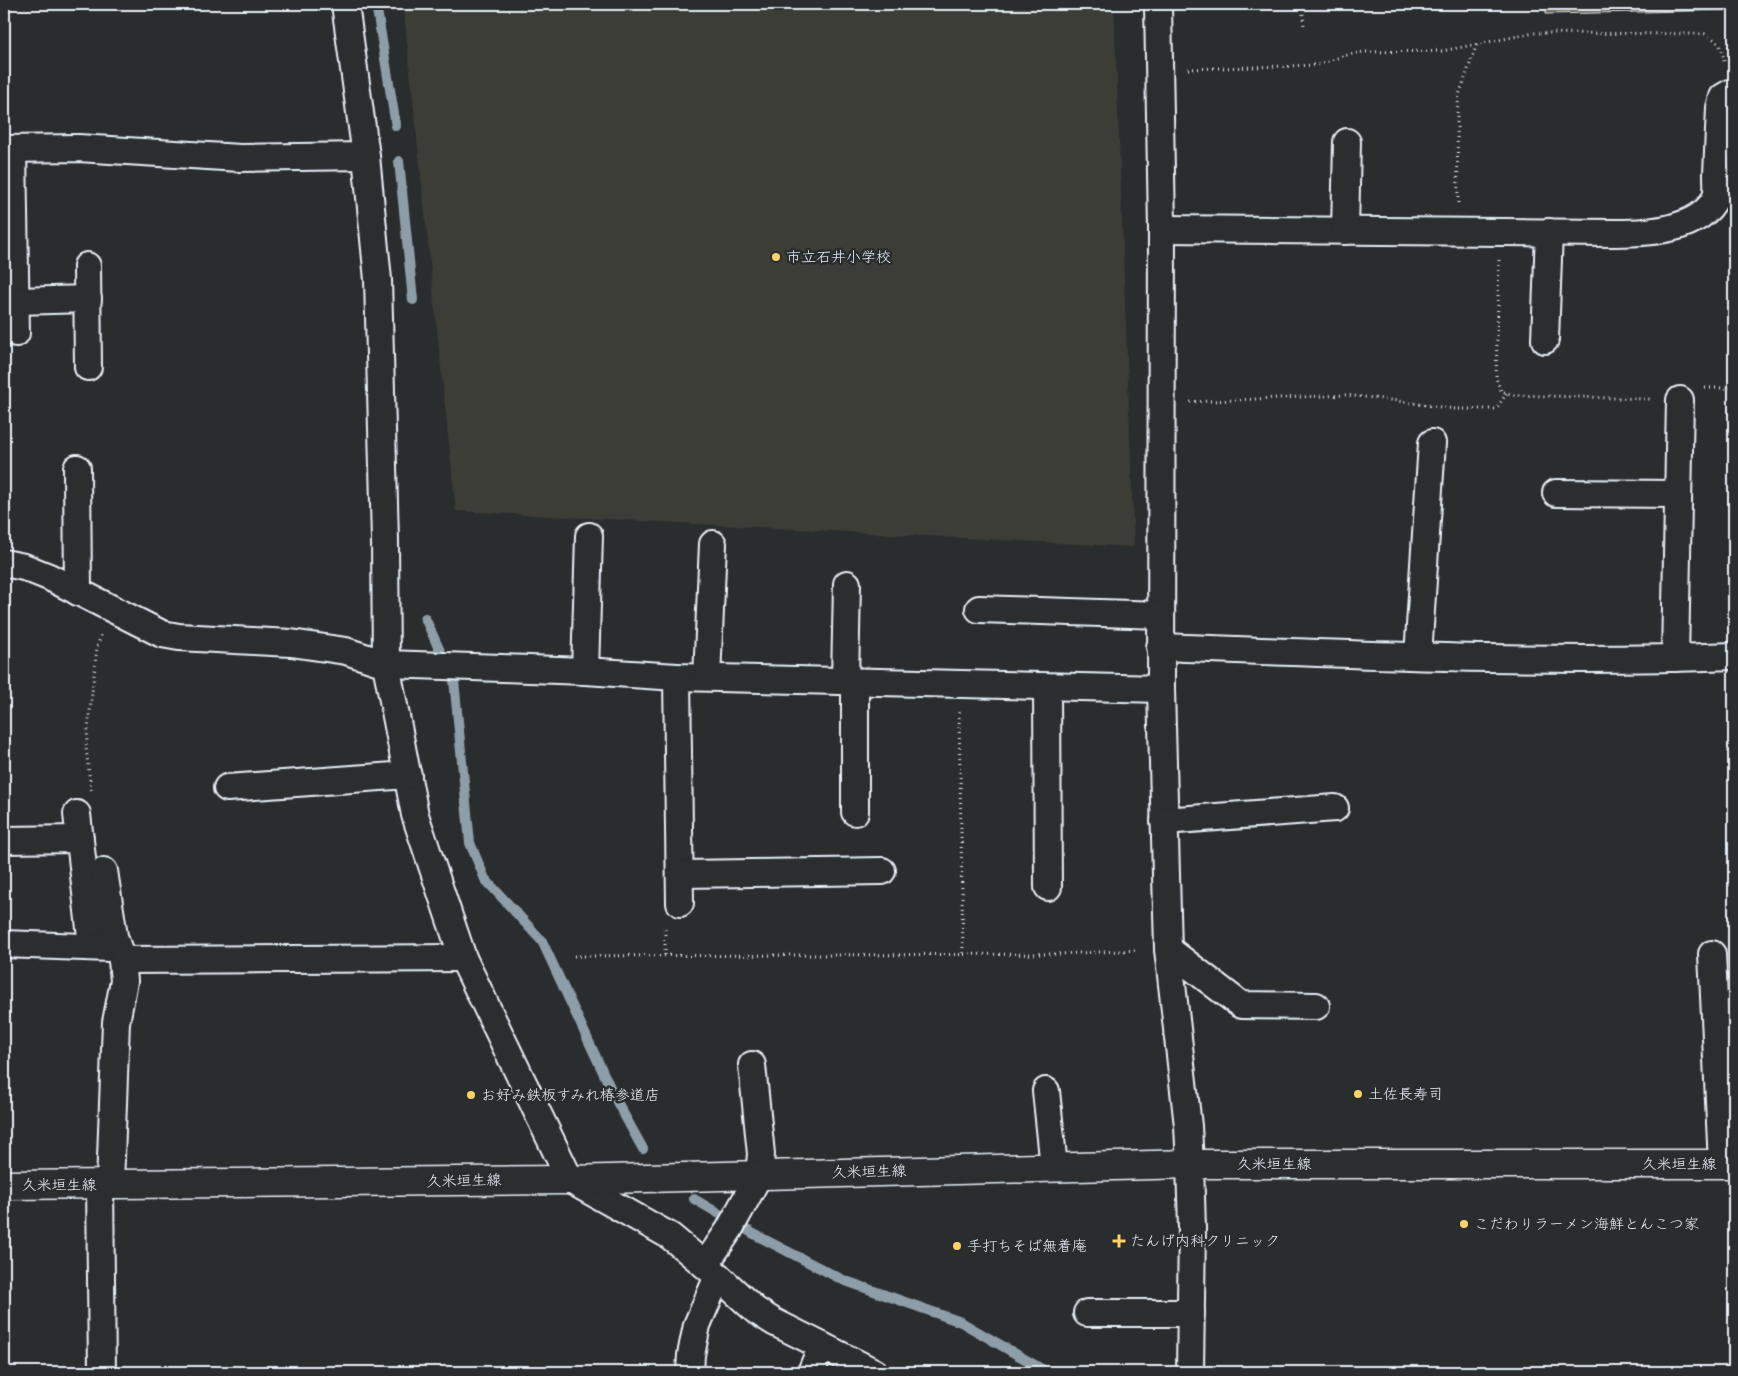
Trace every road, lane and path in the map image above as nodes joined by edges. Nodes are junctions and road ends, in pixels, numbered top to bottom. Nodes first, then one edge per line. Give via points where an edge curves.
1 (345, 4) edge
2 (1158, 4) edge
3 (1302, 4) edge
4 (1304, 26) dead end
5 (1477, 44) junction
6 (1160, 70) junction
7 (1732, 93) edge
8 (1347, 142) dead end
9 (8, 149) edge
10 (366, 156) junction
11 (1162, 229) junction
12 (1345, 231) junction
13 (1459, 231) junction
14 (1500, 232) junction
15 (1549, 232) junction
16 (87, 266) dead end
17 (16, 300) junction
18 (88, 300) junction
19 (16, 332) dead end
20 (1545, 340) dead end
21 (88, 367) dead end
22 (1734, 388) edge
23 (1507, 393) junction
24 (1680, 400) junction
25 (1162, 403) junction
26 (1432, 443) dead end
27 (77, 468) dead end
28 (1556, 493) dead end
29 (1677, 494) junction
30 (589, 536) dead end
31 (713, 544) dead end
32 (4, 563) edge
33 (847, 584) dead end
34 (78, 592) junction
35 (111, 609) junction
36 (980, 609) dead end
37 (1161, 615) junction
38 (1160, 647) junction
39 (1418, 656) junction
40 (1734, 656) edge
41 (1675, 658) junction
42 (386, 664) junction
43 (585, 671) junction
44 (677, 676) junction
45 (707, 677) junction
46 (850, 681) junction
47 (959, 684) junction
48 (1047, 687) junction
49 (1161, 689) junction
50 (408, 775) junction
51 (227, 788) dead end
52 (85, 805) joint
53 (1335, 808) dead end
54 (855, 812) dead end
55 (1164, 821) junction
56 (4, 840) edge
57 (80, 840) junction
58 (104, 871) dead end
59 (882, 871) dead end
60 (681, 874) junction
61 (1048, 887) dead end
62 (680, 903) dead end
63 (4, 944) edge
64 (92, 946) junction
65 (1168, 949) junction
66 (120, 954) junction
67 (963, 954) junction
68 (1712, 954) dead end
69 (574, 956) dead end
70 (462, 958) junction
71 (1316, 1006) dead end
72 (752, 1065) dead end
73 (1046, 1091) dead end
74 (1190, 1164) junction
75 (1728, 1164) edge
76 (1054, 1168) junction
77 (759, 1175) junction
78 (570, 1180) junction
79 (105, 1184) junction
80 (4, 1185) edge
81 (711, 1271) junction
82 (1087, 1313) dead end
83 (1191, 1313) junction
84 (822, 1346) junction
85 (102, 1372) edge
86 (690, 1372) edge
87 (811, 1372) edge
88 (874, 1372) edge
89 (1190, 1372) edge

1 - 10 street
2 - 6 street
3 - 4 path
5 - 6 path via 1442,51 1363,52 1317,65
5 - 7 path via 1534,33 1705,34 1716,40 1721,48
5 - 13 path via 1459,95 1457,114
6 - 11 street
7 - 15 street via 1723,97 1720,108 1716,196 1708,209 1688,222 1641,233
8 - 12 street
9 - 10 street via 78,148 240,158
9 - 17 street
10 - 42 street via 378,280
11 - 12 street
11 - 25 street
12 - 13 street
13 - 14 street
14 - 15 street
14 - 23 path via 1496,378 1501,390
15 - 20 street
16 - 18 street
17 - 18 street
17 - 19 street
18 - 21 street
22 - 24 path via 1696,388
23 - 24 path
23 - 25 path via 1496,409 1455,409 1345,395
24 - 29 street
25 - 37 street
26 - 39 street
27 - 34 street
28 - 29 street
29 - 41 street
30 - 43 street
31 - 45 street
32 - 34 street via 24,567
33 - 46 street
34 - 35 street
35 - 42 street via 162,634 346,651
35 - 52 path via 97,647 86,739
36 - 37 street
37 - 38 street
38 - 39 street
38 - 49 street
39 - 41 street
40 - 41 street
42 - 43 street
42 - 50 street
43 - 44 street
44 - 45 street
44 - 60 street
45 - 46 street
46 - 47 street
46 - 54 street
47 - 48 street
47 - 67 path
48 - 49 street
48 - 61 street
49 - 55 street
50 - 51 street
50 - 70 street via 415,815
52 - 57 street
53 - 55 street
55 - 65 street
56 - 57 street
57 - 64 street
58 - 66 street
59 - 60 street
60 - 62 street
63 - 64 street
64 - 66 street
65 - 67 path
65 - 71 street via 1241,1005
65 - 74 street
66 - 70 street
66 - 79 street via 124,981 116,1022
67 - 69 path
68 - 75 street
70 - 78 street
72 - 77 street via 761,1154
73 - 76 street
74 - 75 main road, 久米垣生線
74 - 76 main road, 久米垣生線
74 - 83 street
76 - 77 main road, 久米垣生線
77 - 78 main road, 久米垣生線
77 - 81 street
78 - 79 main road, 久米垣生線
78 - 81 street via 670,1236
79 - 80 main road, 久米垣生線
79 - 85 street
81 - 84 street via 754,1310
81 - 86 street via 697,1325
82 - 83 street
83 - 89 street
84 - 87 street
84 - 88 street

